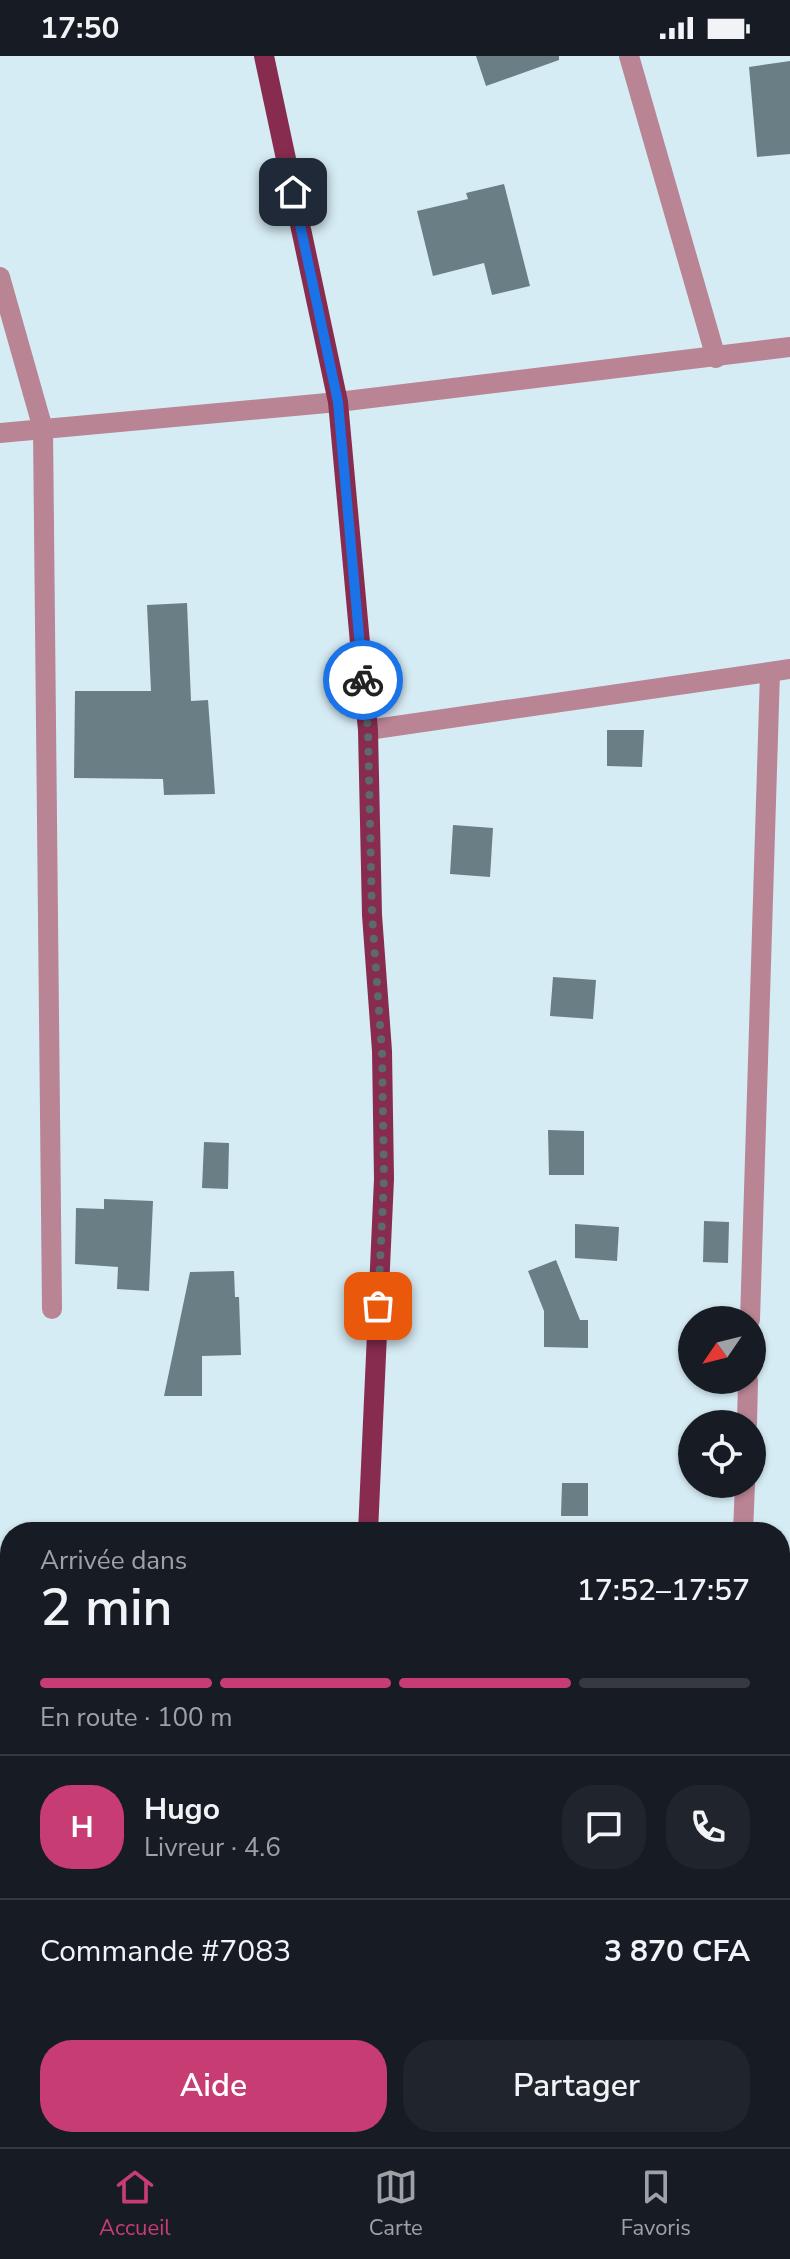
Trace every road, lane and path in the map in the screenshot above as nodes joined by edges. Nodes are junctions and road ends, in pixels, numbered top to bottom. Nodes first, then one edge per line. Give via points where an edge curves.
1 (264, 56) edge
2 (629, 56) edge
3 (0, 277) edge
4 (790, 347) edge
5 (716, 358) junction
6 (338, 402) junction
7 (43, 429) junction
8 (0, 433) edge
9 (780, 670) edge
10 (368, 730) junction
11 (751, 1306) edge
12 (52, 1309) dead end
13 (744, 1498) edge
14 (368, 1522) edge
15 (743, 1522) edge

1 - 6 main road
2 - 5 street
3 - 7 street
4 - 5 street
5 - 6 street
6 - 7 street
6 - 10 main road
7 - 8 street
7 - 12 street
9 - 10 street
9 - 11 street
10 - 14 main road via 384,1179
13 - 15 street

